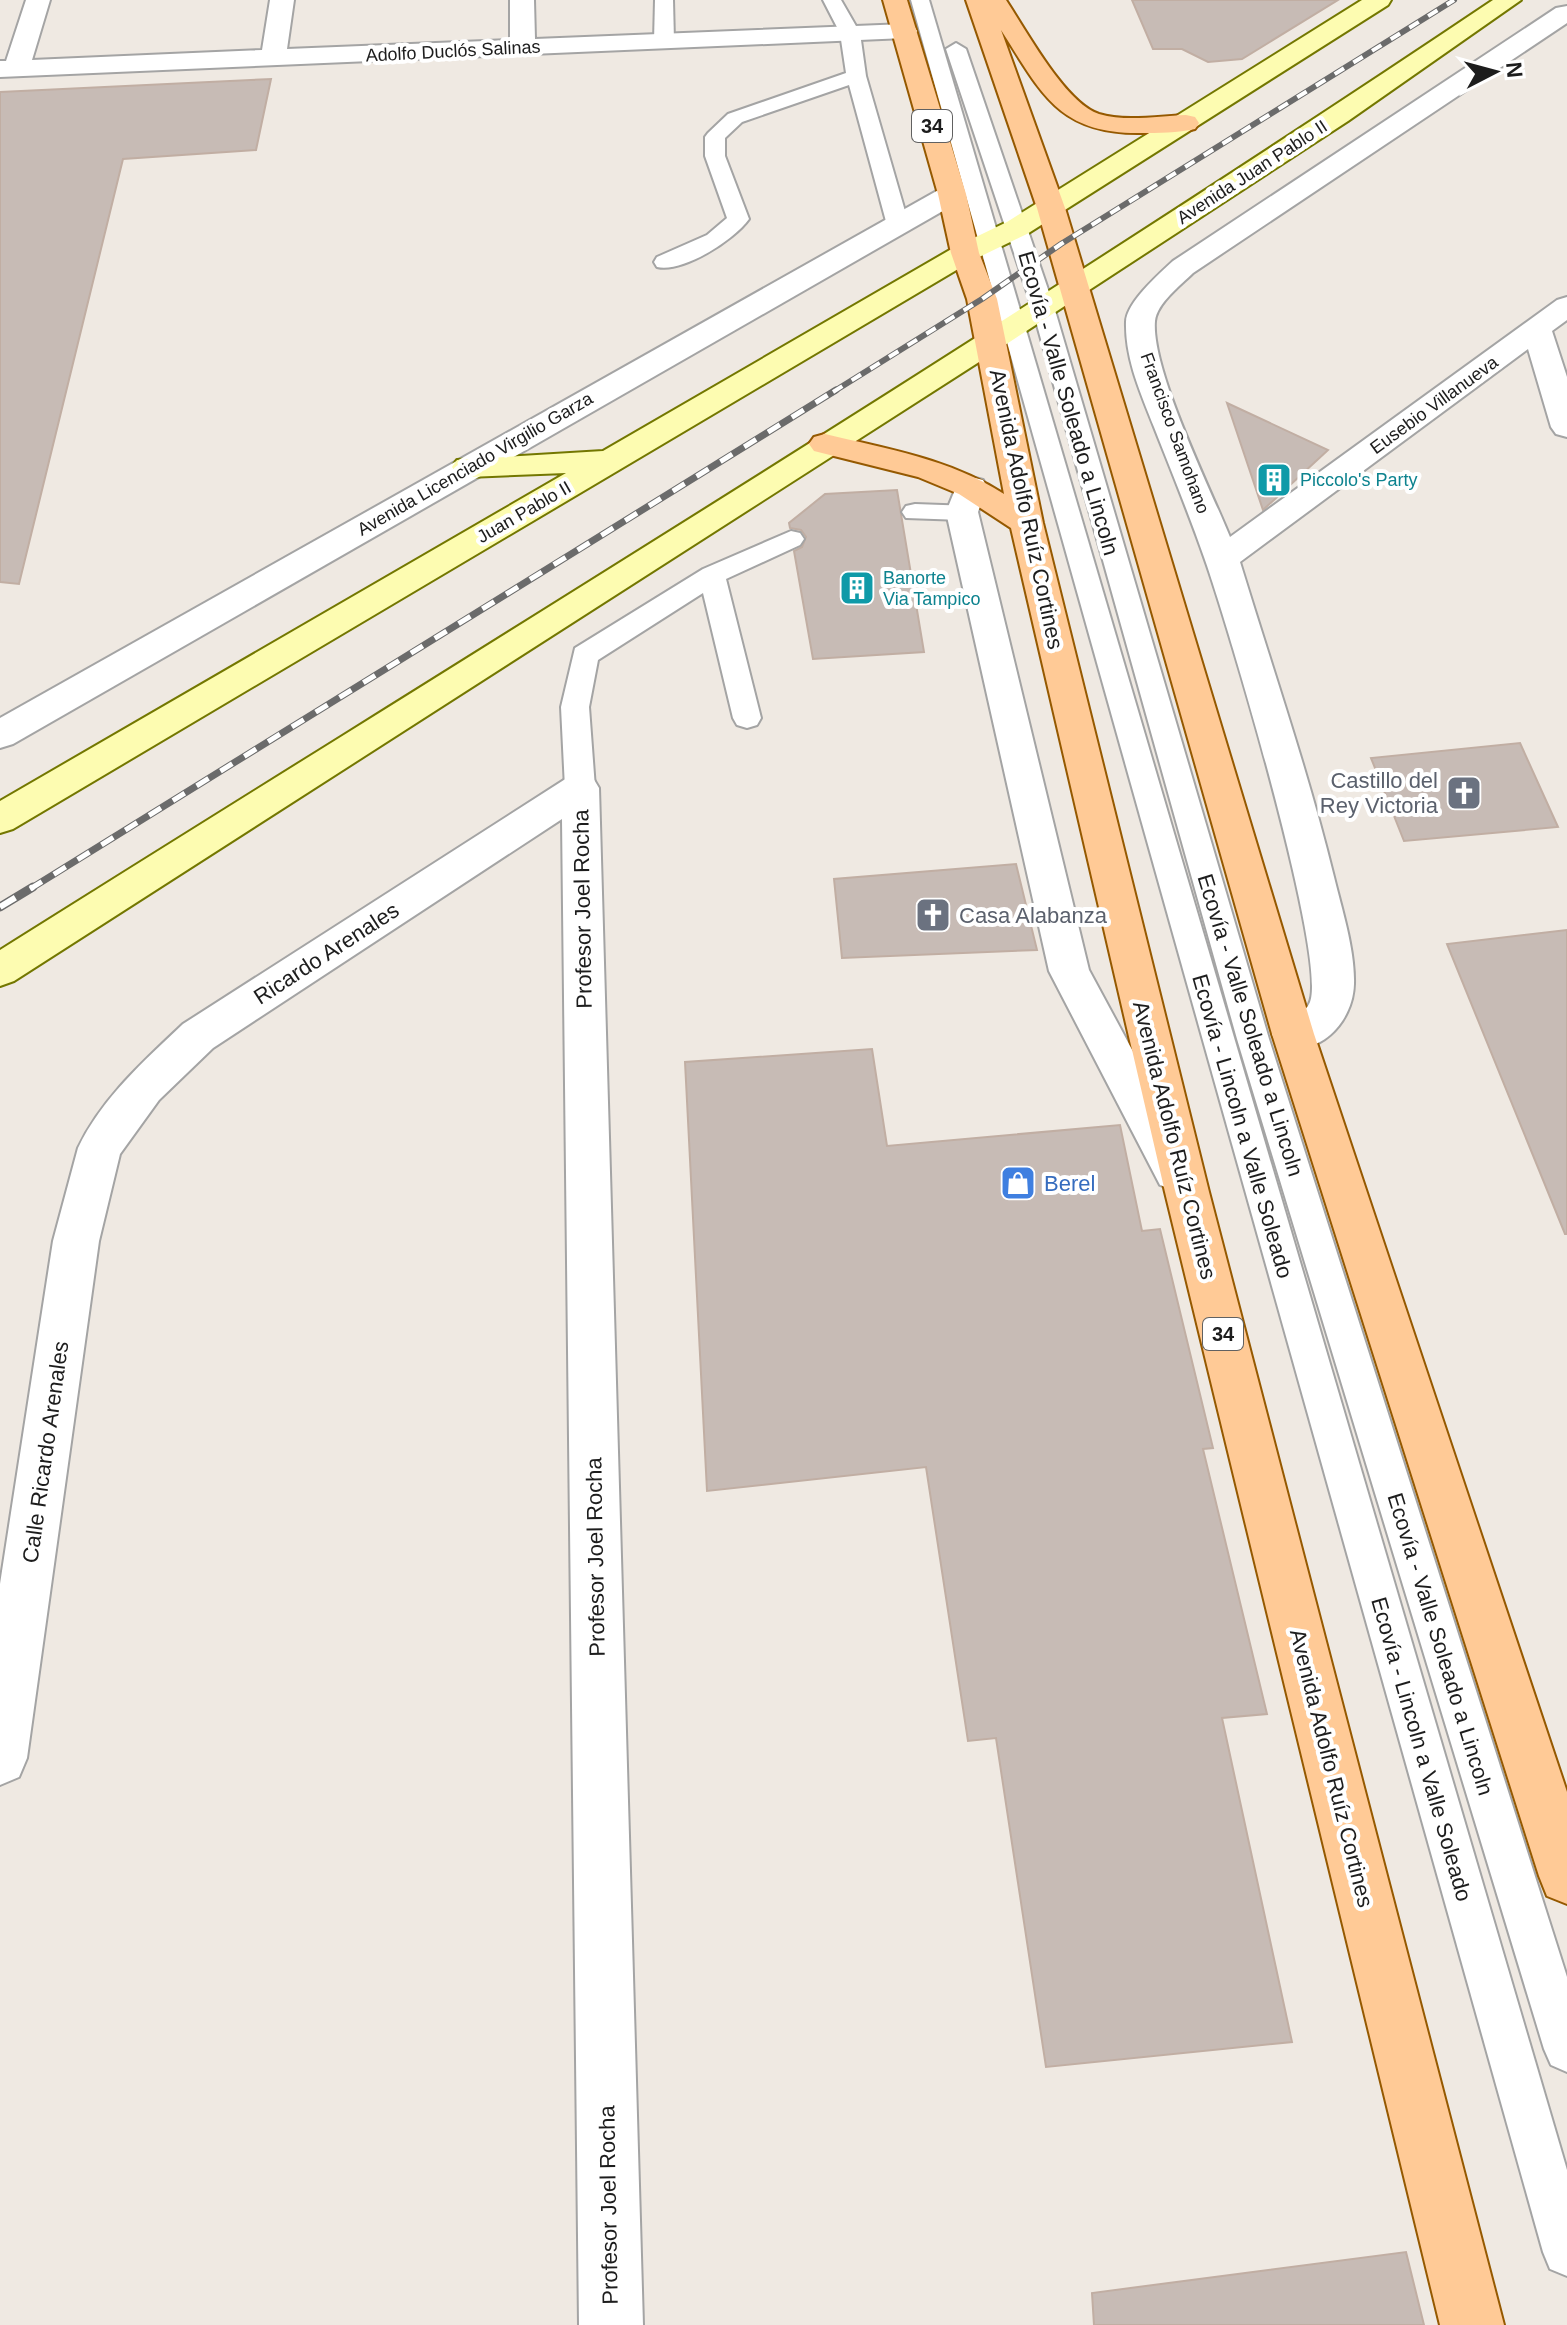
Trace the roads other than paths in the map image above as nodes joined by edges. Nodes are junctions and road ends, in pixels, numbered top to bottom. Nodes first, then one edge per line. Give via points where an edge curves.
1 (38, 0) edge
2 (282, 0) edge
3 (522, 0) edge
4 (664, 0) edge
5 (832, 0) edge
6 (895, 0) edge
7 (920, 0) edge
8 (940, 0) edge
9 (978, 0) edge
10 (994, 0) edge
11 (1379, 0) edge
12 (1509, 0) edge
13 (1565, 13) dead end
14 (905, 31) junction
15 (850, 33) junction
16 (664, 41) junction
17 (523, 48) junction
18 (273, 59) junction
19 (8, 68) edge
20 (856, 76) junction
21 (1186, 123) junction
22 (952, 194) junction
23 (898, 225) junction
24 (1005, 233) junction
25 (665, 262) dead end
26 (1058, 297) junction
27 (1567, 306) edge
28 (1537, 330) junction
29 (1002, 332) junction
30 (1567, 427) edge
31 (825, 444) junction
32 (612, 460) junction
33 (468, 467) junction
34 (966, 500) junction
35 (915, 512) dead end
36 (1026, 523) junction
37 (791, 539) dead end
38 (1222, 559) junction
39 (712, 575) junction
40 (747, 718) dead end
41 (0, 735) edge
42 (580, 788) junction
43 (0, 819) edge
44 (0, 970) edge
45 (1293, 1034) junction
46 (100, 1148) joint
47 (1187, 1192) junction
48 (0, 1758) edge
49 (1567, 1876) edge
50 (1567, 2049) edge
51 (1567, 2252) edge
52 (611, 2325) edge
53 (1472, 2325) edge

1 - 19 street
2 - 18 street
3 - 17 street
4 - 16 lane
5 - 15 lane
6 - 14 main road, 34
7 - 24 lane, Ecovía - Lincoln a Valle Soleado
8 - 24 lane, Ecovía - Valle Soleado a Lincoln
9 - 24 main road, 34
10 - 21 main road via 1062,99 1086,118
11 - 21 main road
12 - 26 main road, Avenida Juan Pablo II
13 - 38 street, Francisco Samohano via 1183,267 1140,318 1153,386
14 - 15 street, Adolfo Duclós Salinas
14 - 22 main road, 34
15 - 16 street, Adolfo Duclós Salinas
15 - 20 lane
16 - 17 street, Adolfo Duclós Salinas
17 - 18 street, Adolfo Duclós Salinas
18 - 19 street, Adolfo Duclós Salinas
20 - 23 lane
20 - 25 lane via 735,118 715,137 715,156 738,219 730,231
21 - 24 main road
22 - 23 street, Avenida Licenciado Virgilio Garza
22 - 24 main road, 34
23 - 33 street, Avenida Licenciado Virgilio Garza
24 - 26 main road, 34
24 - 29 lane, Ecovía - Lincoln a Valle Soleado
24 - 32 main road, Juan Pablo II
26 - 29 main road, Avenida Juan Pablo II
26 - 45 main road, 34
26 - 50 lane, Ecovía - Valle Soleado a Lincoln via 1253,1039
27 - 28 street, Eusebio Villanueva
28 - 30 street
28 - 38 street, Eusebio Villanueva
29 - 31 main road
29 - 36 main road, Avenida Adolfo Ruíz Cortines / 34
29 - 51 lane, Ecovía - Lincoln a Valle Soleado
31 - 34 main road via 915,465
31 - 44 main road
32 - 33 main road
32 - 43 main road, Juan Pablo II
33 - 41 street, Avenida Licenciado Virgilio Garza
34 - 35 lane
34 - 36 main road
34 - 47 street via 1069,971
36 - 47 main road, Avenida Adolfo Ruíz Cortines / 34
37 - 39 lane
38 - 45 street, Francisco Samohano via 1301,821 1334,983 1330,1010 1317,1024
39 - 40 lane
39 - 42 lane via 585,655 574,730
42 - 46 street, Ricardo Arenales via 198,1036 144,1087
42 - 52 street, Profesor Joel Rocha
45 - 49 main road, 34
46 - 48 street, Calle Ricardo Arenales via 76,1241
47 - 53 main road, Avenida Adolfo Ruíz Cortines / 34

